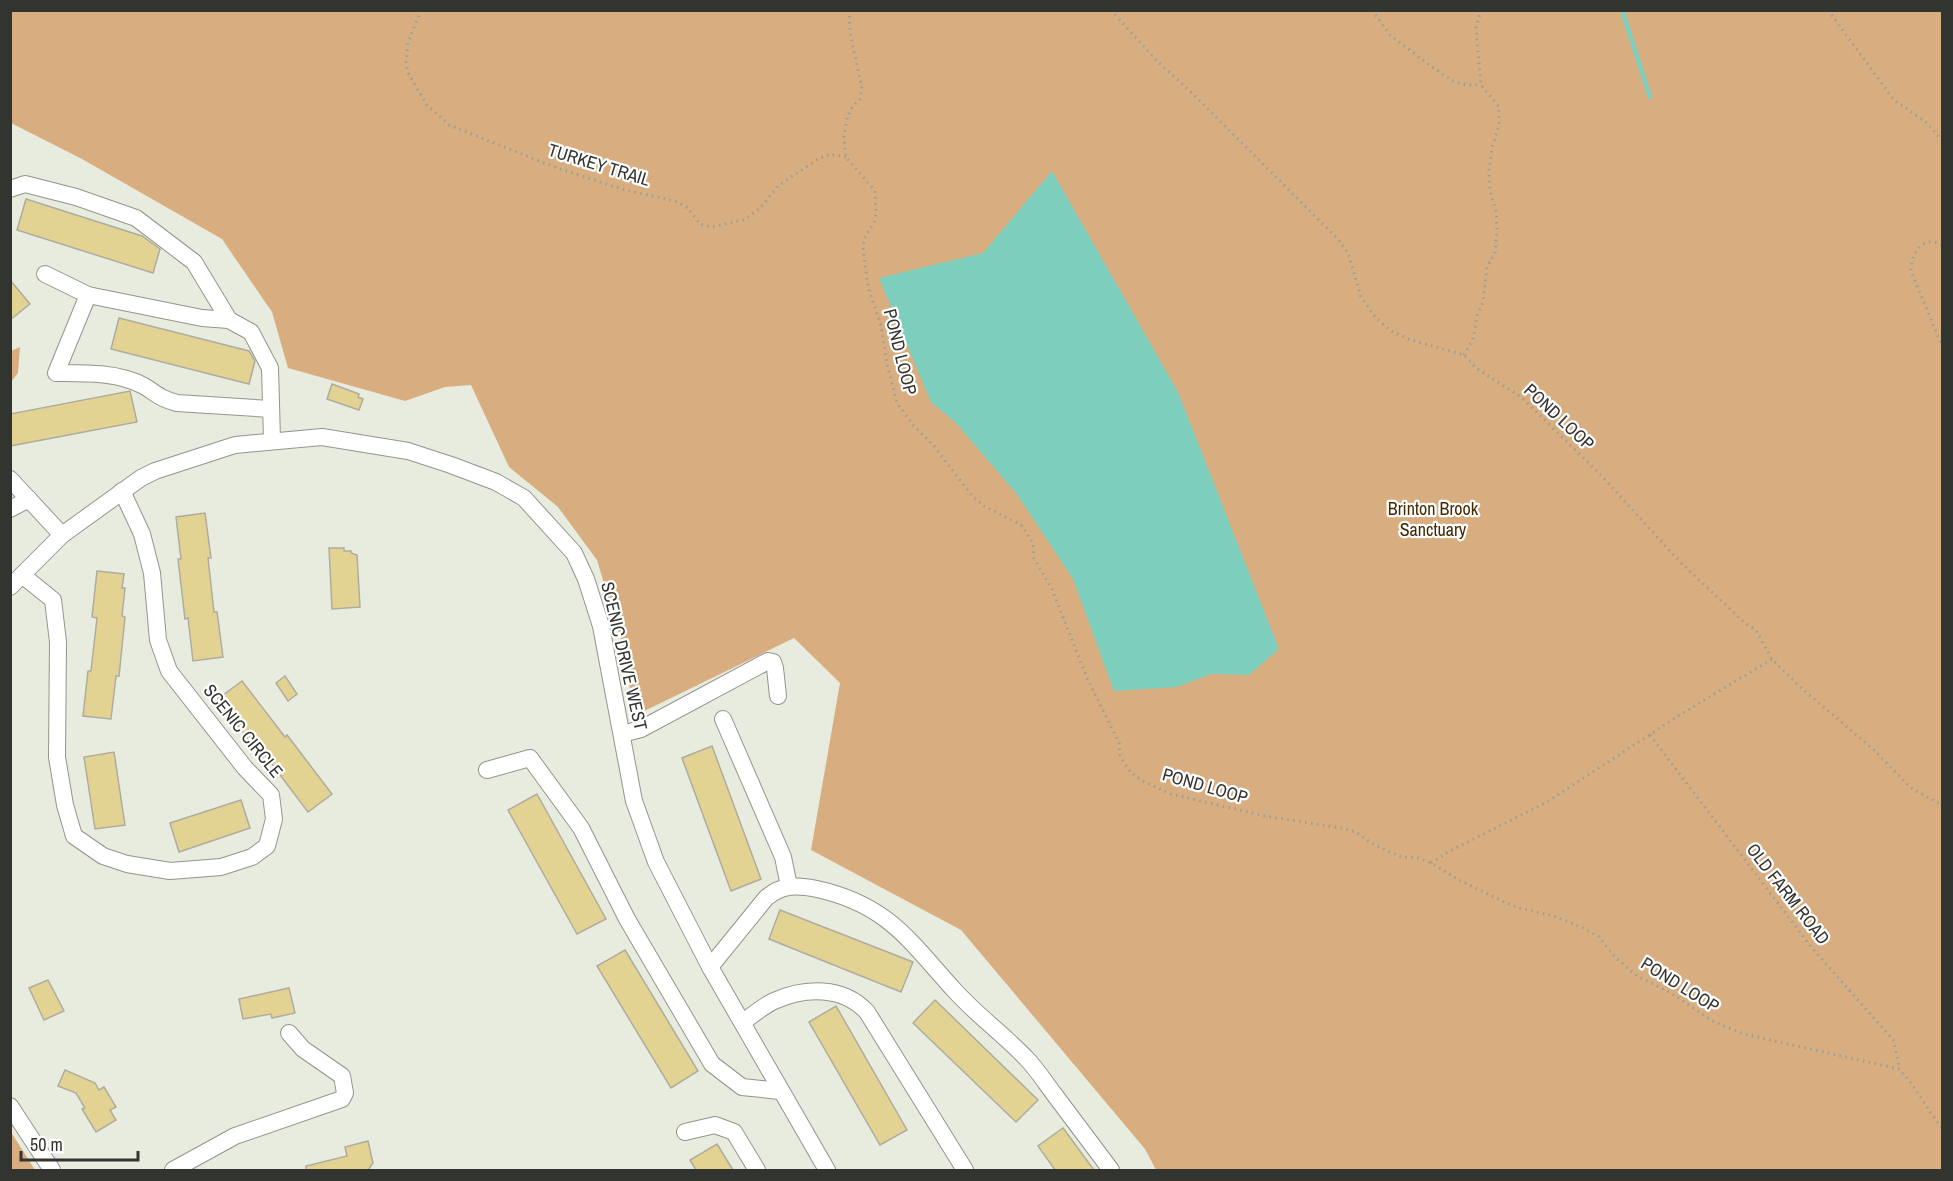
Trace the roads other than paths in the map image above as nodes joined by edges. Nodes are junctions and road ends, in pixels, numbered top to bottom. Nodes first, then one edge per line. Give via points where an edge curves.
1 (10, 189) edge
2 (45, 274) dead end
3 (88, 295) junction
4 (229, 320) junction
5 (271, 409) junction
6 (272, 440) junction
7 (10, 479) edge
8 (122, 491) junction
9 (29, 499) junction
10 (10, 509) edge
11 (62, 535) junction
12 (16, 581) edge
13 (778, 696) dead end
14 (723, 719) dead end
15 (622, 734) junction
16 (488, 770) dead end
17 (789, 886) junction
18 (710, 967) junction
19 (743, 1022) junction
20 (290, 1033) dead end
21 (780, 1091) junction
22 (10, 1106) edge
23 (685, 1132) dead end
24 (52, 1170) edge
25 (173, 1170) edge
26 (757, 1170) edge
27 (827, 1170) edge
28 (965, 1170) edge
29 (1111, 1170) edge

1 - 4 street via 25,184 136,218 194,262
2 - 3 street
3 - 4 street
3 - 5 street via 56,373 128,380 163,400 177,403
4 - 5 street via 251,332 270,368
5 - 6 street
6 - 8 street, SCENIC DRIVE WEST via 235,445 155,471
6 - 15 street, SCENIC DRIVE WEST via 322,437 408,451 496,482 524,498 574,554 586,579 600,626
7 - 9 street
8 - 11 street, SCENIC DRIVE WEST
8 - 12 street, SCENIC CIRCLE via 142,534 152,573 158,640 169,671 271,795 274,819 267,846 252,857 221,867 170,871 103,856 74,836 64,805 57,757 58,642 53,600
9 - 10 street
9 - 11 street
11 - 12 street, SCENIC DRIVE WEST
13 - 15 street via 776,668 768,661 641,729
14 - 17 street via 783,857
15 - 18 street, SCENIC DRIVE WEST via 634,801 656,862
16 - 21 street via 530,758 581,828 627,919 712,1064 742,1087
17 - 18 street via 766,898
17 - 29 street via 828,892 870,908 892,923 957,994 1028,1059
18 - 19 street, SCENIC DRIVE WEST
19 - 21 street, SCENIC DRIVE WEST
19 - 28 street via 772,1002 804,993 832,992 857,1002 867,1012
20 - 25 street via 303,1048 342,1076 342,1099 235,1136
21 - 27 street, SCENIC DRIVE WEST
22 - 24 street
23 - 26 street via 715,1125 734,1132

